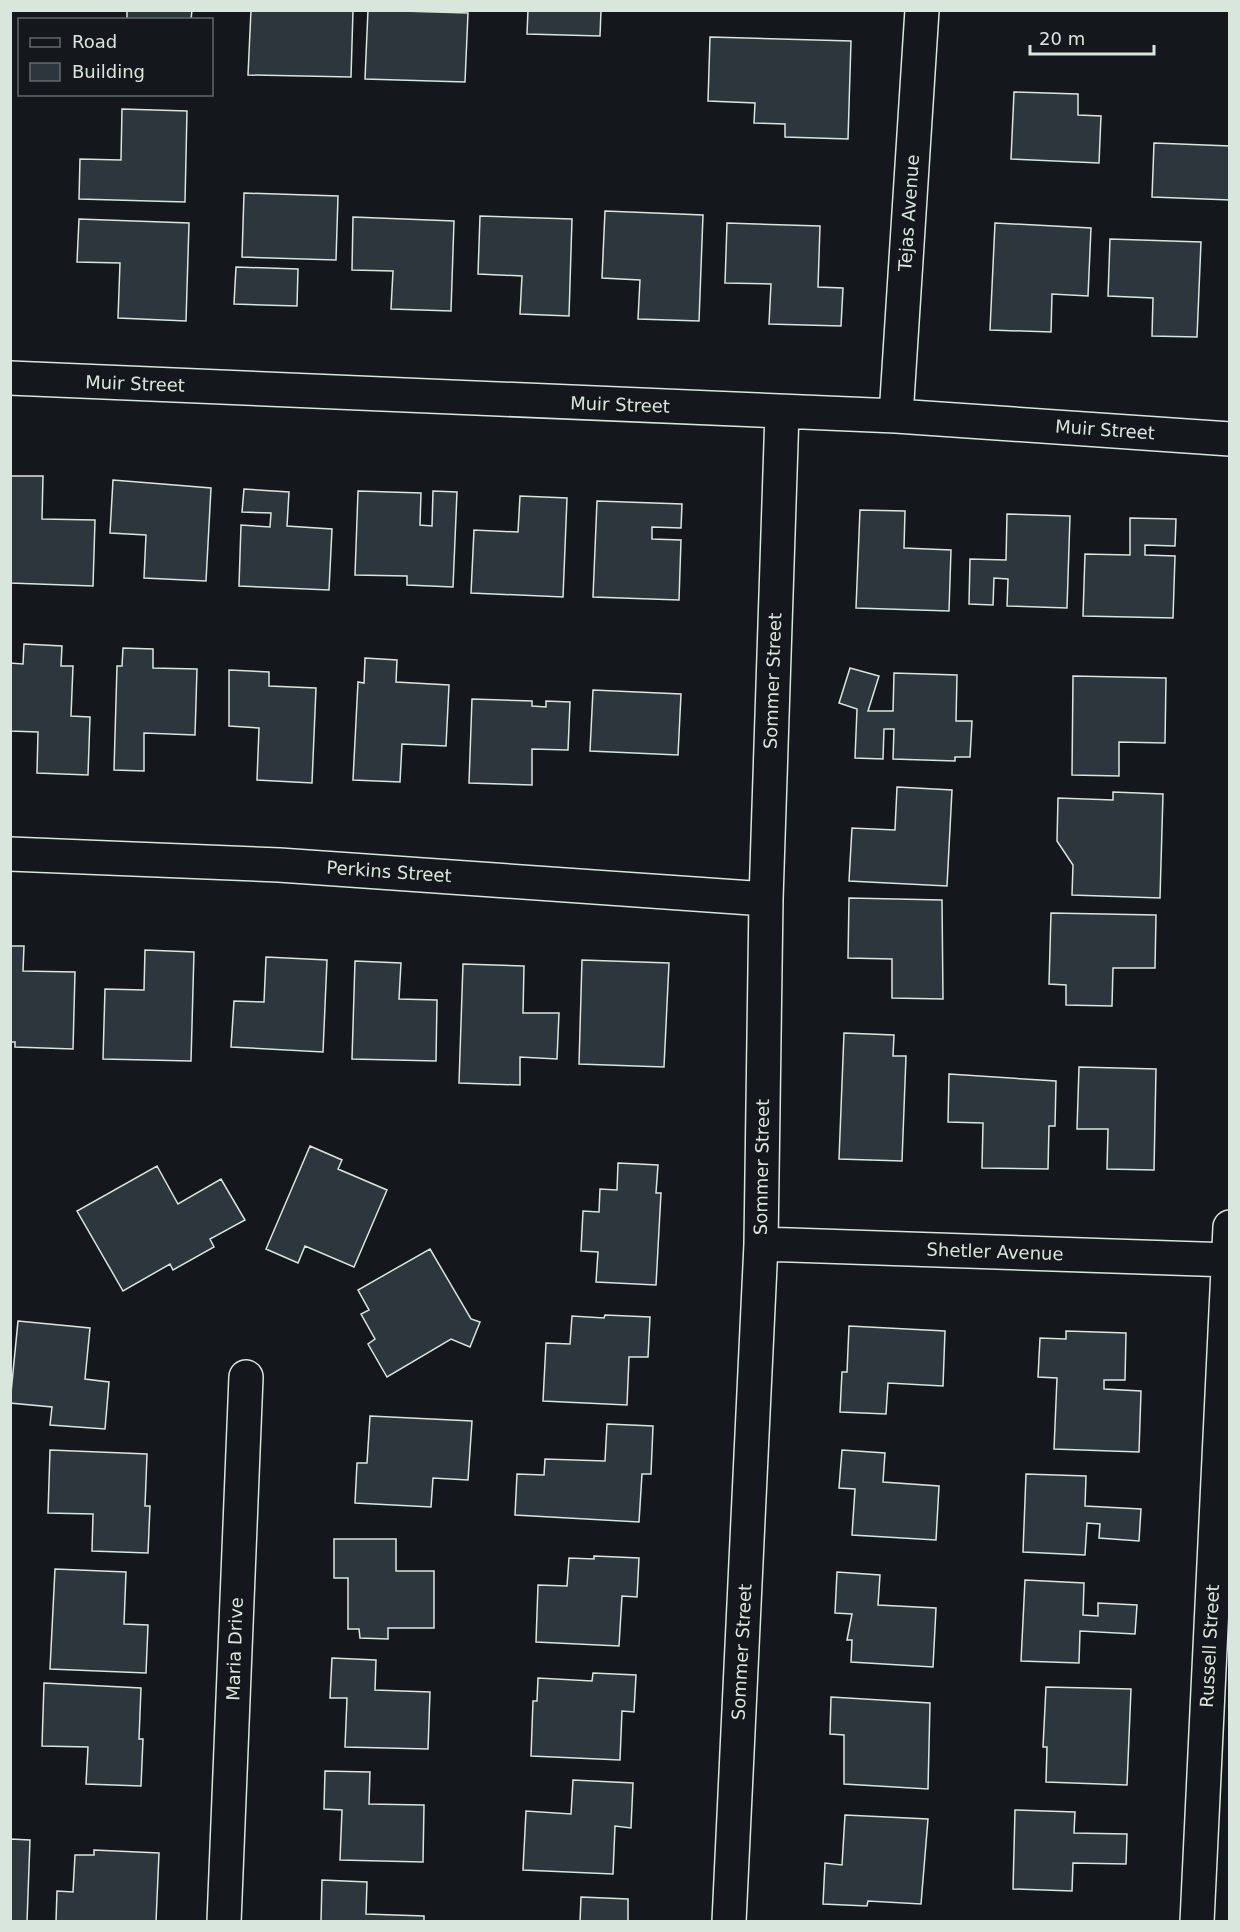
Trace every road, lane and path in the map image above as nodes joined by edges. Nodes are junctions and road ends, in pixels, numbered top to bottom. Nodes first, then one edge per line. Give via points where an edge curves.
1 (922, 10) edge
2 (10, 378) edge
3 (782, 412) junction
4 (896, 416) junction
5 (1230, 439) edge
6 (10, 854) edge
7 (766, 898) junction
8 (1230, 1227) edge
9 (761, 1244) junction
10 (1229, 1260) edge
11 (246, 1377) dead end
12 (224, 1922) edge
13 (729, 1922) edge
14 (1197, 1922) edge

1 - 4 street, Tejas Avenue
2 - 3 street, Muir Street
3 - 4 street, Muir Street
3 - 7 street, Sommer Street
4 - 5 street, Muir Street
6 - 7 street, Perkins Street via 279,865
7 - 9 street, Sommer Street
8 - 10 street, Russell Street
9 - 10 street, Shetler Avenue
9 - 13 street, Sommer Street
10 - 14 street, Russell Street
11 - 12 street, Maria Drive

